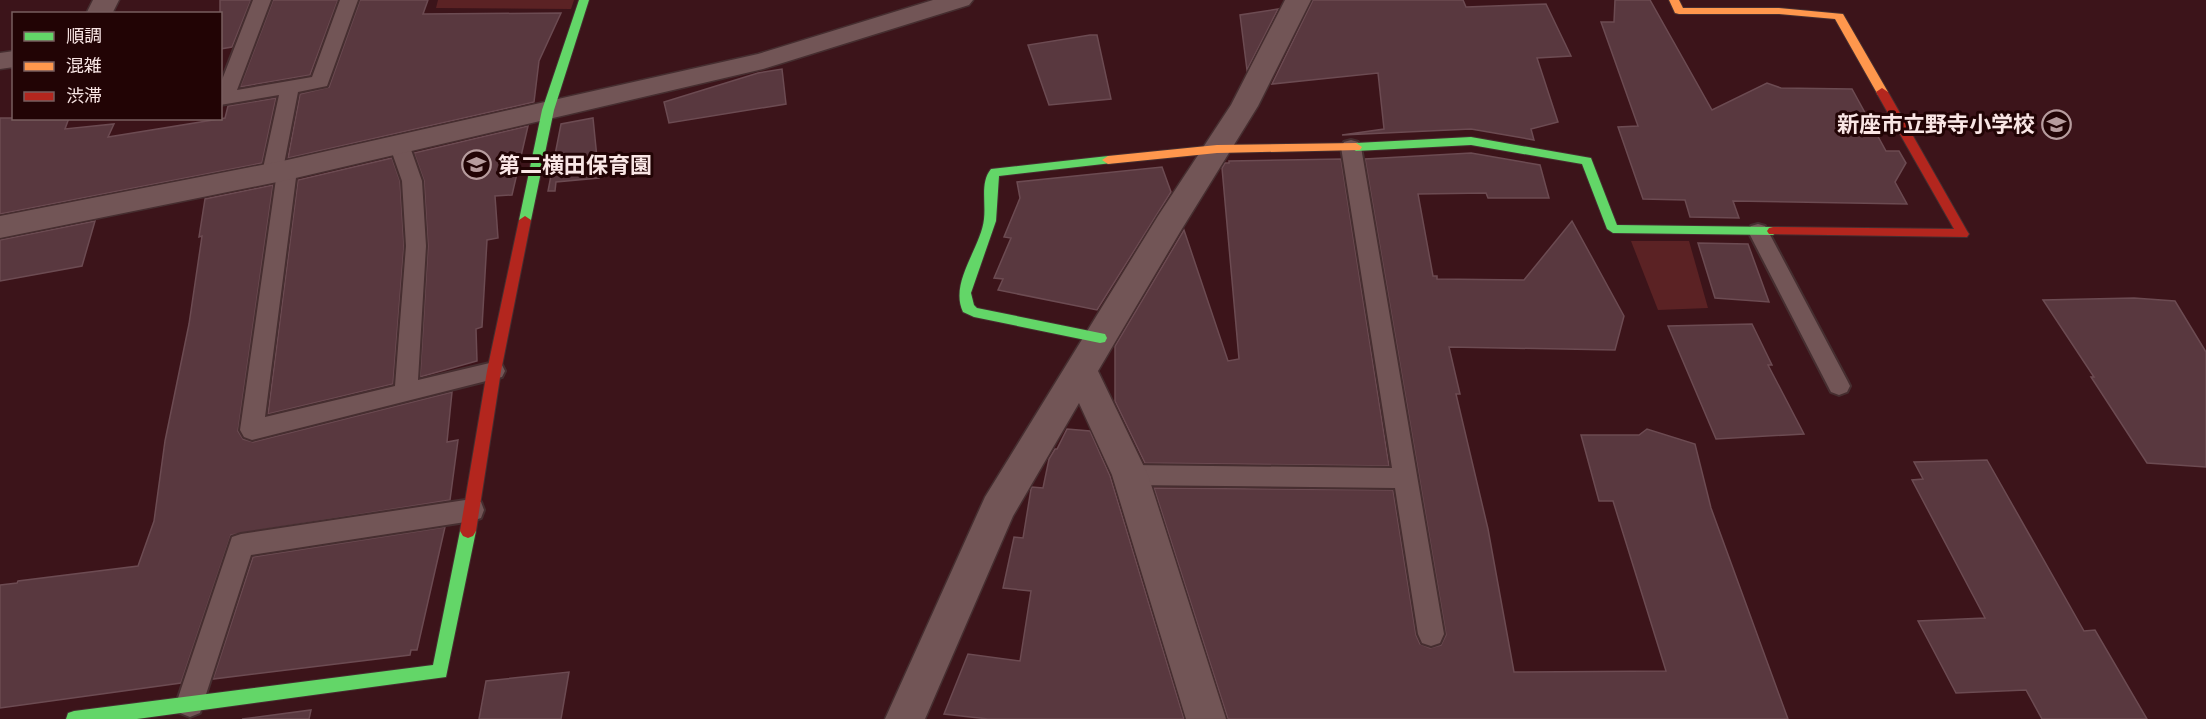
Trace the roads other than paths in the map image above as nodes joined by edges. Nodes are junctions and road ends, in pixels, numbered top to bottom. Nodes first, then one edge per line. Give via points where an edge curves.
1 (262, 0) edge
2 (349, 0) edge
3 (584, 0) edge
4 (960, 0) edge
5 (1298, 0) edge
6 (1674, 0) edge
7 (290, 87) junction
8 (223, 99) edge
9 (548, 110) junction
10 (399, 144) junction
11 (1351, 147) junction
12 (1217, 149) junction
13 (280, 172) junction
14 (0, 227) edge
15 (1758, 231) junction
16 (1100, 338) junction
17 (1081, 370) junction
18 (494, 371) junction
19 (1839, 386) dead end
20 (406, 393) junction
21 (1131, 475) junction
22 (1406, 477) junction
23 (472, 510) junction
24 (1431, 634) dead end
25 (190, 704) junction
26 (74, 719) edge
27 (905, 719) edge
28 (1206, 719) edge

1 - 8 lane
2 - 7 lane via 320,82
3 - 9 street
4 - 9 street via 763,61
5 - 12 street via 1244,106
6 - 15 street via 1679,11 1779,11 1839,16 1963,234
7 - 8 lane
7 - 13 lane
9 - 10 street
9 - 18 street
10 - 13 street
10 - 20 lane via 412,180 416,246
11 - 12 street
11 - 15 street via 1471,141 1587,161 1613,229
11 - 22 lane
12 - 16 street
12 - 16 street via 1005,169 991,177 990,220 965,293 968,308
13 - 14 street
13 - 20 lane via 252,430
15 - 19 lane
16 - 17 street
17 - 21 street
17 - 27 street via 998,508
18 - 20 lane
18 - 23 street
21 - 22 lane
21 - 28 street
22 - 24 lane
23 - 25 lane via 241,545
23 - 25 street via 440,672
25 - 26 street

